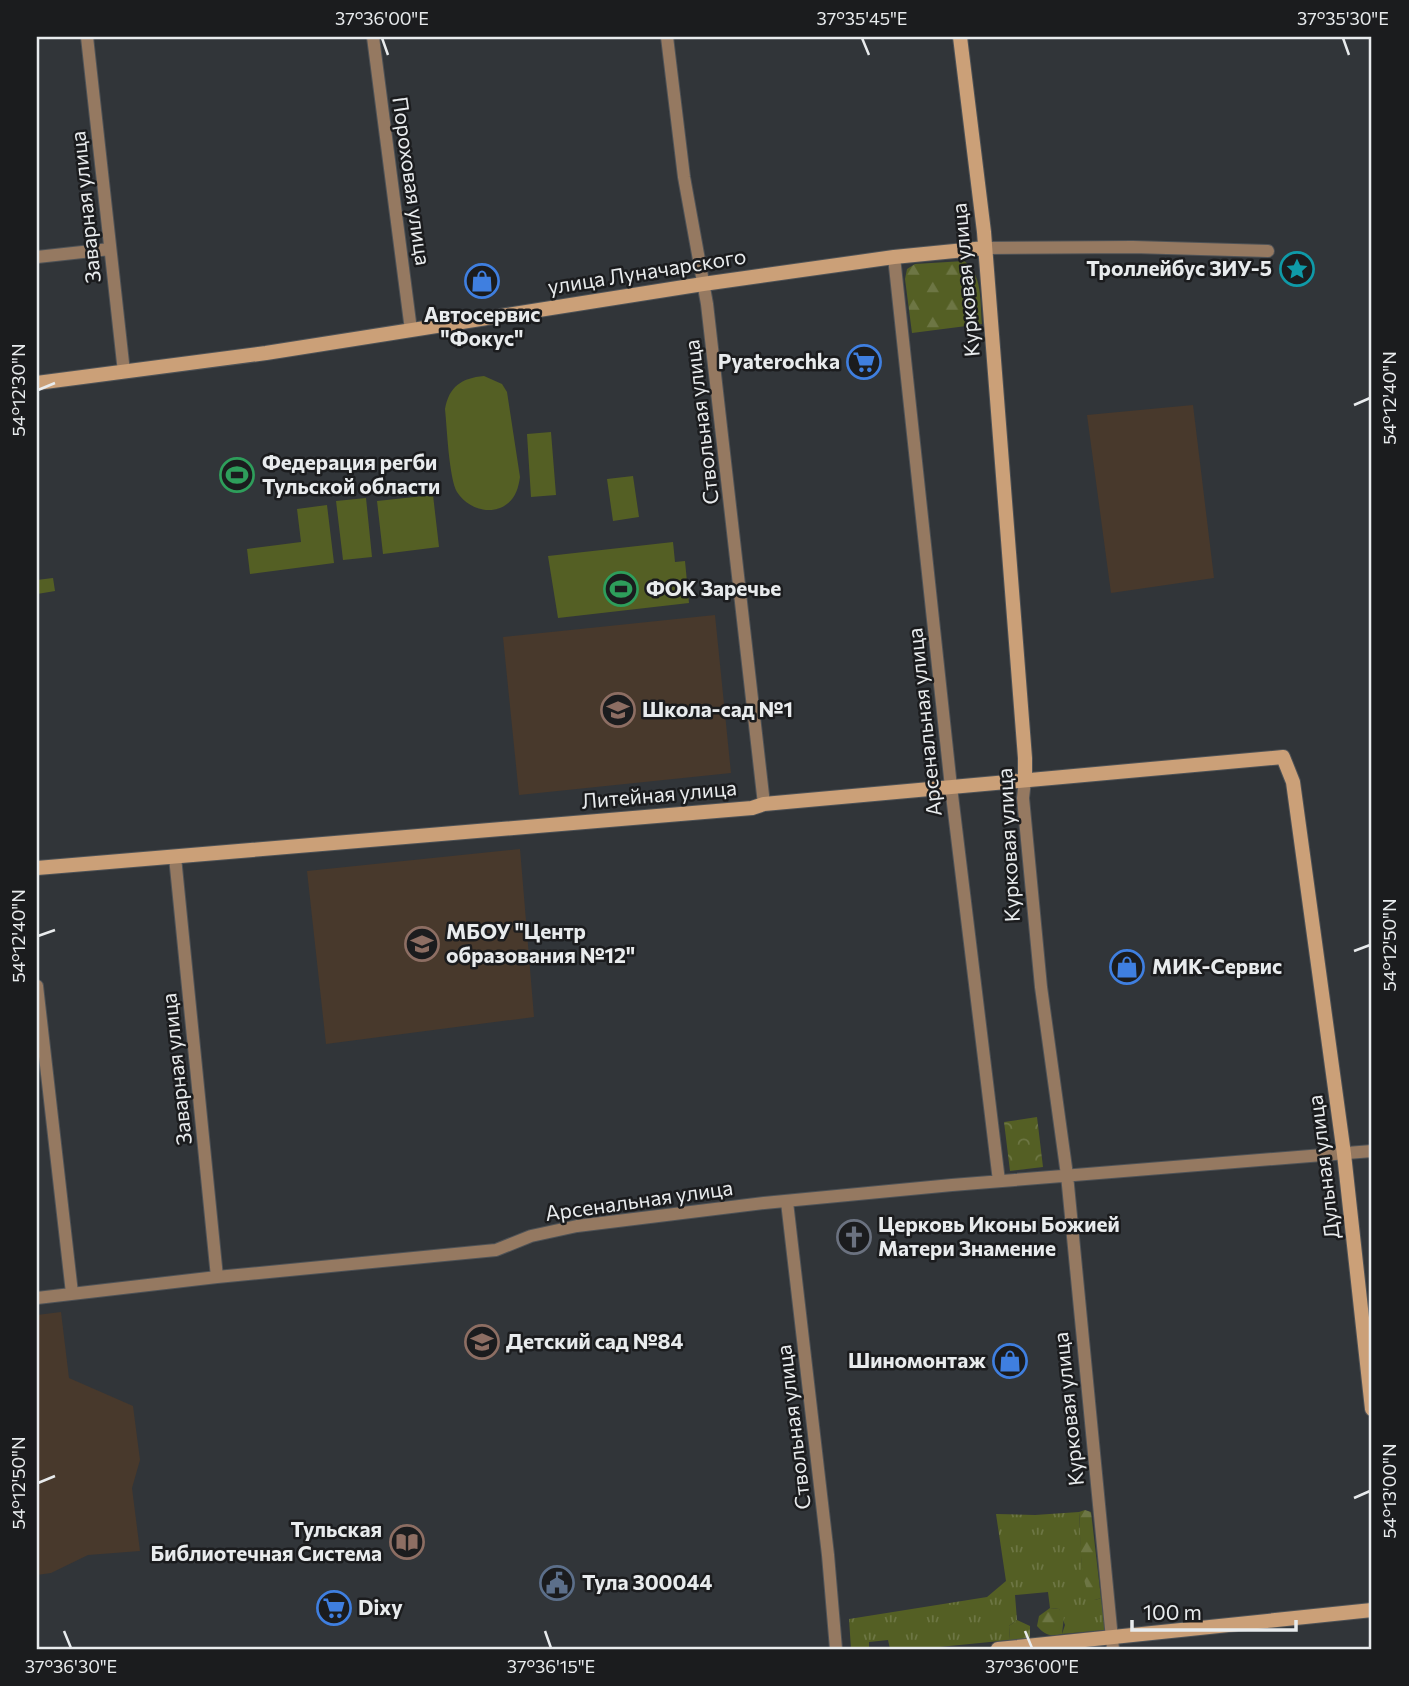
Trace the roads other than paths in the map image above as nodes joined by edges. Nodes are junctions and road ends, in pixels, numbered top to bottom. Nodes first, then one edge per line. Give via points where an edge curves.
1 (87, 37) edge
2 (373, 37) edge
3 (667, 37) edge
4 (960, 37) edge
5 (985, 248) junction
6 (110, 249) junction
7 (1268, 251) dead end
8 (37, 257) edge
9 (894, 257) junction
10 (703, 284) junction
11 (411, 330) junction
12 (124, 372) junction
13 (37, 383) edge
14 (1283, 757) joint
15 (1025, 780) junction
16 (951, 787) junction
17 (764, 804) junction
18 (175, 857) junction
19 (37, 868) edge
20 (37, 986) edge
21 (1372, 1151) edge
22 (1344, 1154) junction
23 (1066, 1175) junction
24 (999, 1181) junction
25 (788, 1202) junction
26 (217, 1277) junction
27 (72, 1293) junction
28 (37, 1298) edge
29 (1372, 1409) edge
30 (1372, 1610) edge
31 (1113, 1643) edge
32 (836, 1649) edge
33 (998, 1649) edge

1 - 6 street, Заварная улица
2 - 11 street, Пороховая улица
3 - 10 street, Ствольная улица
4 - 5 street, Курковая улица
5 - 7 street, улица Луначарского
5 - 9 street, улица Луначарского
5 - 15 street, Курковая улица
6 - 8 street
6 - 12 street, Заварная улица
9 - 10 street, улица Луначарского
9 - 16 street, Арсенальная улица
10 - 11 street, улица Луначарского
10 - 17 street, Ствольная улица
11 - 12 street, улица Луначарского
12 - 13 street, улица Луначарского
14 - 15 street, Литейная улица
14 - 22 street, Дульная улица via 1293,782
15 - 16 street, Литейная улица
15 - 23 street, Курковая улица via 1041,987
16 - 17 street, Литейная улица
16 - 24 street, Арсенальная улица
17 - 18 street, Литейная улица
18 - 19 street, Литейная улица
18 - 26 street, Заварная улица
20 - 27 street
21 - 22 street, Арсенальная улица
22 - 23 street, Арсенальная улица
22 - 29 street, Дульная улица
23 - 24 street, Арсенальная улица
23 - 31 street, Курковая улица
24 - 25 street, Арсенальная улица
25 - 26 street, Арсенальная улица via 577,1226 496,1250
25 - 32 street, Ствольная улица
26 - 27 street, Арсенальная улица
27 - 28 street, Арсенальная улица
30 - 31 street
31 - 33 street

